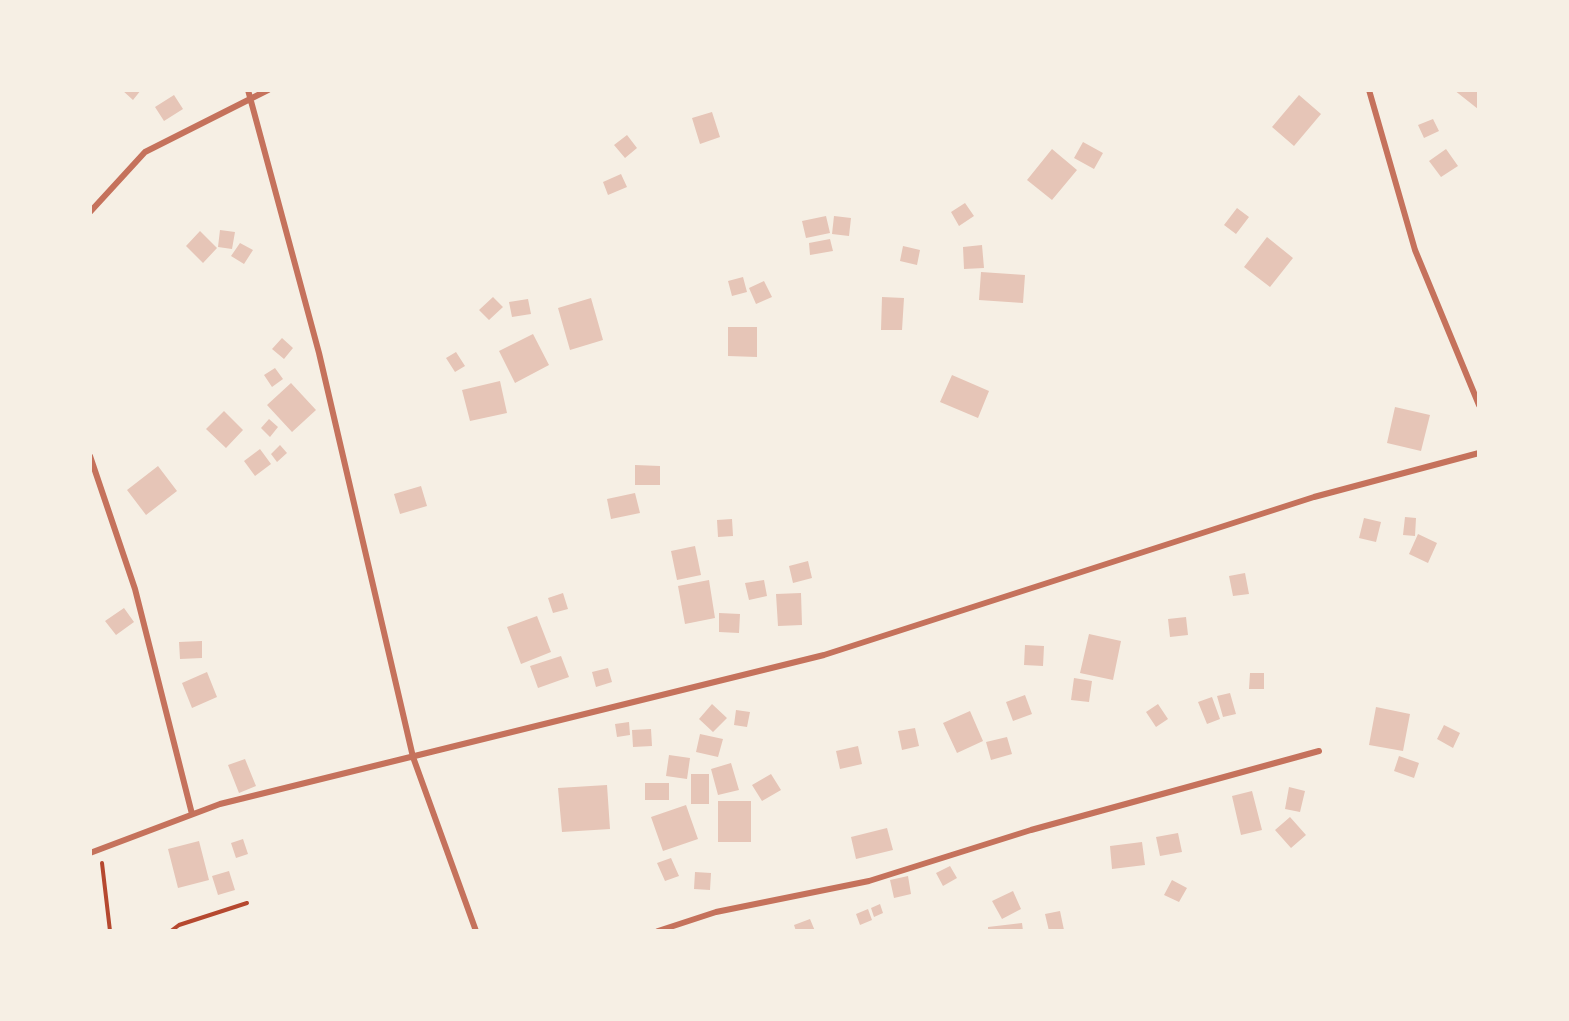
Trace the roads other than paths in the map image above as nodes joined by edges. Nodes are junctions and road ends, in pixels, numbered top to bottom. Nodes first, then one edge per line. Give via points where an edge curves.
1 (248, 90) edge
2 (268, 90) edge
3 (1369, 90) edge
4 (250, 99) junction
5 (90, 212) edge
6 (1479, 405) edge
7 (1479, 453) edge
8 (90, 456) edge
9 (1319, 750) dead end
10 (413, 757) junction
11 (192, 814) junction
12 (90, 853) edge
13 (476, 931) edge
14 (658, 931) edge

1 - 4 street
2 - 4 street
3 - 6 street via 1415,250
4 - 5 street via 145,152
4 - 10 street via 319,353
7 - 10 street via 1314,497 824,655
8 - 11 street via 135,589
9 - 14 street via 1031,830 869,881 716,912
10 - 11 street
10 - 13 street
11 - 12 street

